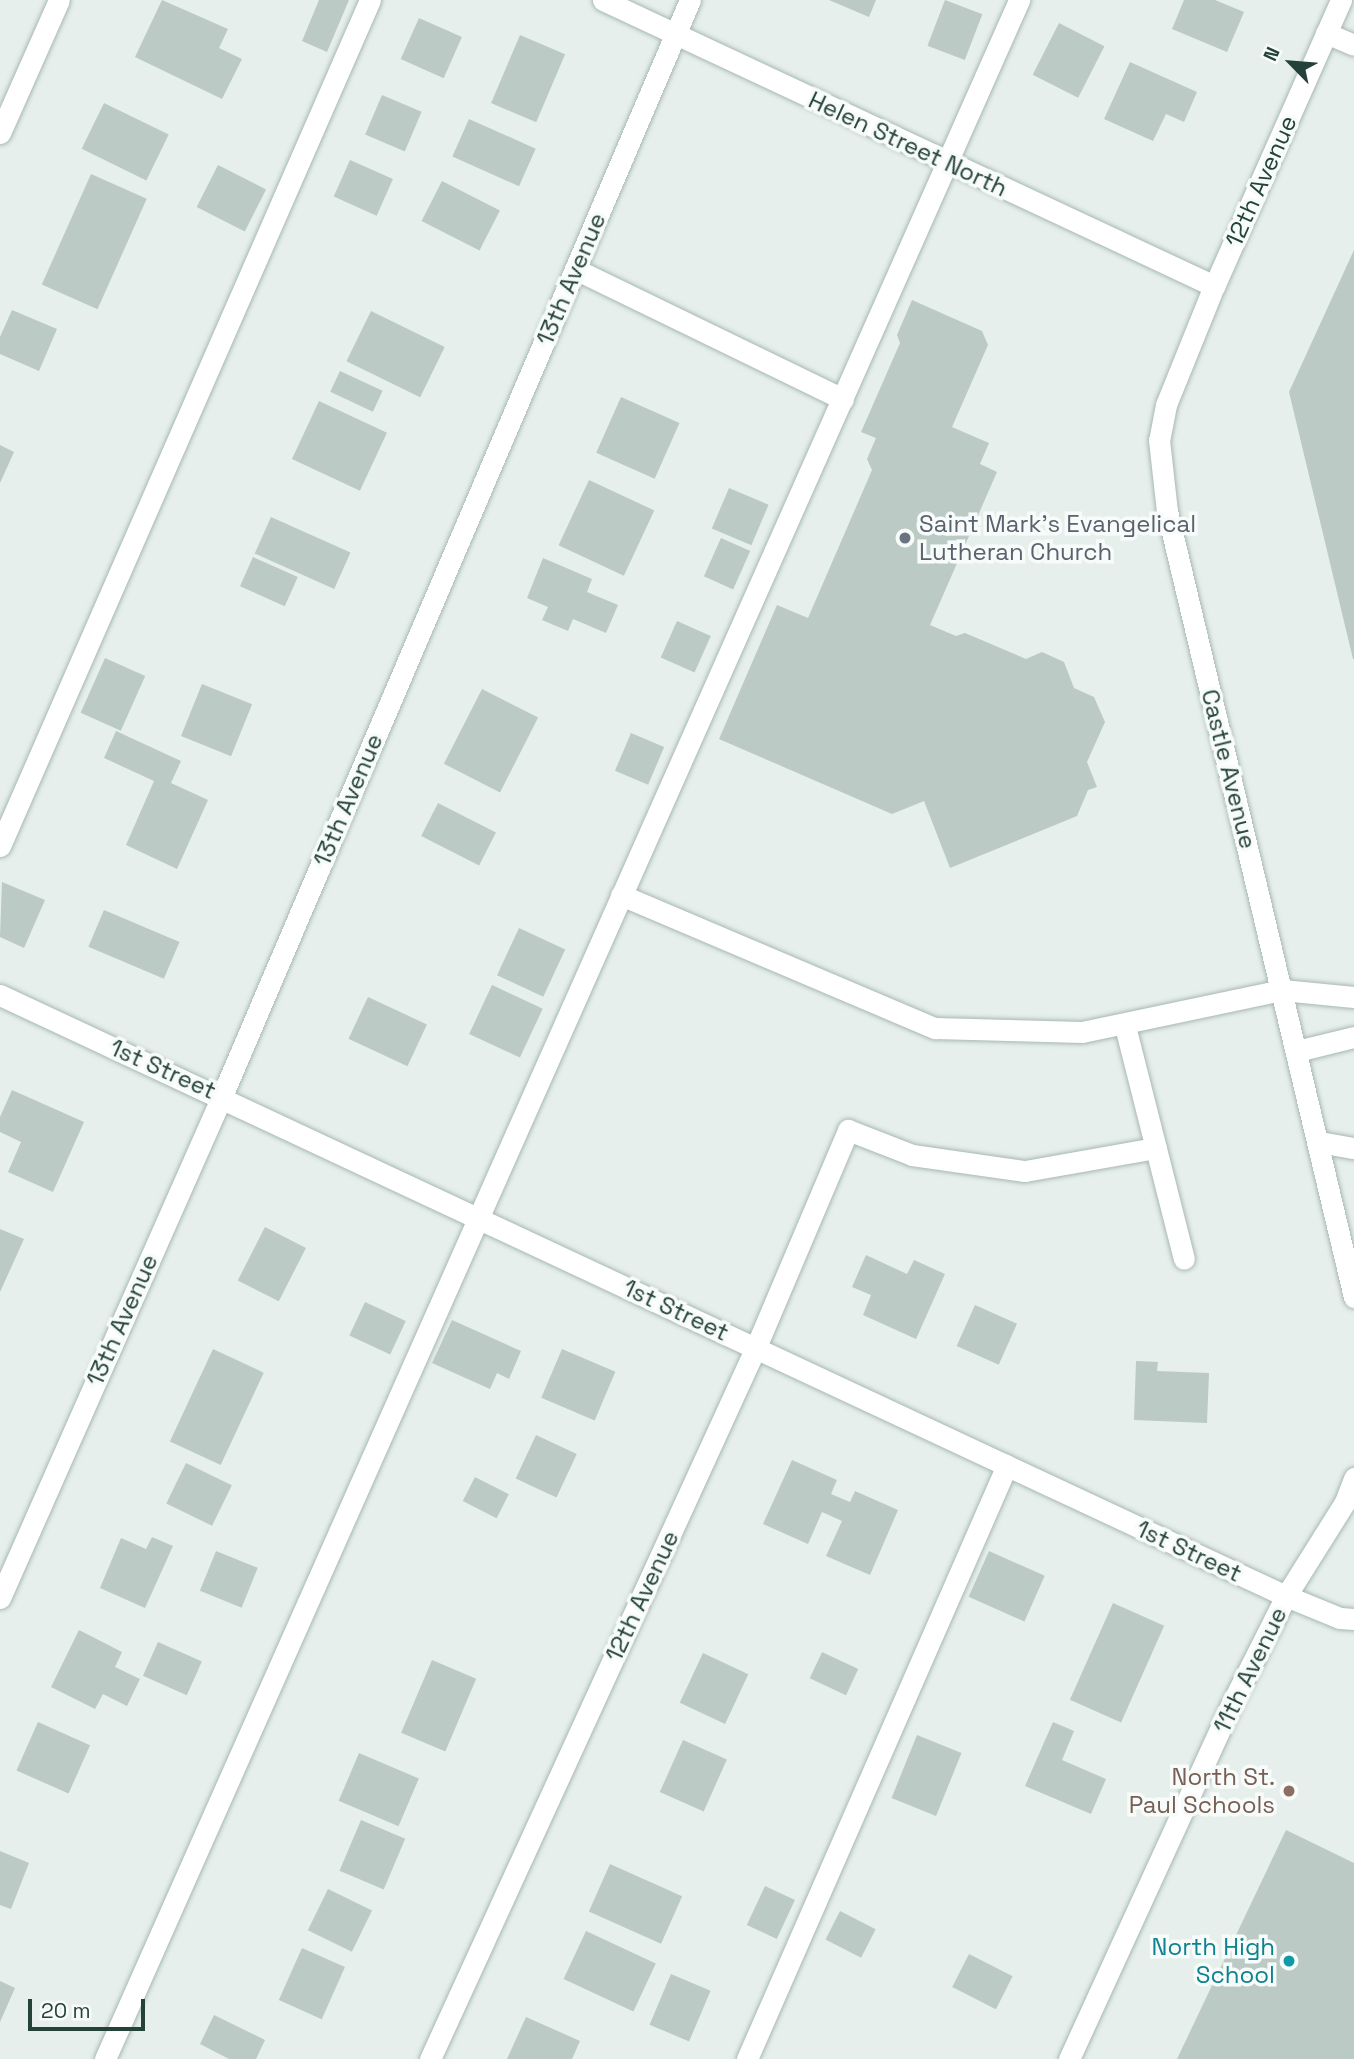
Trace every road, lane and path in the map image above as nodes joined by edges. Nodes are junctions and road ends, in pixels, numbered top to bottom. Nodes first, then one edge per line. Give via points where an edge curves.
1 (59, 0) edge
2 (370, 0) edge
3 (603, 0) edge
4 (690, 0) edge
5 (1019, 0) edge
6 (1341, 0) edge
7 (1326, 33) junction
8 (675, 35) junction
9 (1354, 45) edge
10 (0, 134) edge
11 (948, 163) junction
12 (575, 270) junction
13 (1214, 286) junction
14 (842, 399) junction
15 (0, 846) edge
16 (621, 895) junction
17 (1283, 990) junction
18 (0, 995) edge
19 (1354, 997) edge
20 (1125, 1026) junction
21 (1354, 1037) edge
22 (1297, 1051) junction
23 (222, 1096) junction
24 (1319, 1142) junction
25 (1354, 1147) edge
26 (1156, 1148) junction
27 (478, 1216) junction
28 (1184, 1259) dead end
29 (1354, 1297) edge
30 (756, 1347) junction
31 (1007, 1465) junction
32 (1354, 1478) edge
33 (1286, 1597) junction
34 (0, 1598) edge
35 (1354, 1619) edge
36 (105, 2059) edge
37 (429, 2059) edge
38 (747, 2059) edge
39 (1069, 2059) edge

1 - 10 street
2 - 15 street
3 - 8 street, Helen Street North
4 - 8 street, 13th Avenue
5 - 11 street
6 - 7 street, 12th Avenue
7 - 9 street
7 - 13 street, 12th Avenue
8 - 11 street, Helen Street North
8 - 12 street, 13th Avenue
11 - 13 street, Helen Street North
11 - 14 street
12 - 14 street
12 - 23 street, 13th Avenue
13 - 17 street, Castle Avenue via 1166,405 1159,440 1160,466
14 - 16 street
16 - 20 street via 935,1028 1082,1032
16 - 27 street
17 - 19 street
17 - 20 street
17 - 22 street, Castle Avenue
18 - 23 street, 1st Street
20 - 26 street
21 - 22 street
22 - 24 street, Castle Avenue
23 - 27 street, 1st Street
23 - 34 street, 13th Avenue
24 - 25 street
24 - 29 street, Castle Avenue
26 - 28 street
26 - 30 street, 12th Avenue via 1026,1171 912,1155 848,1130
27 - 30 street, 1st Street
27 - 36 street
30 - 31 street, 1st Street
30 - 37 street, 12th Avenue
31 - 33 street, 1st Street
31 - 38 street
32 - 33 street, 11th Avenue via 1345,1502
33 - 35 street, 1st Street
33 - 39 street, 11th Avenue

